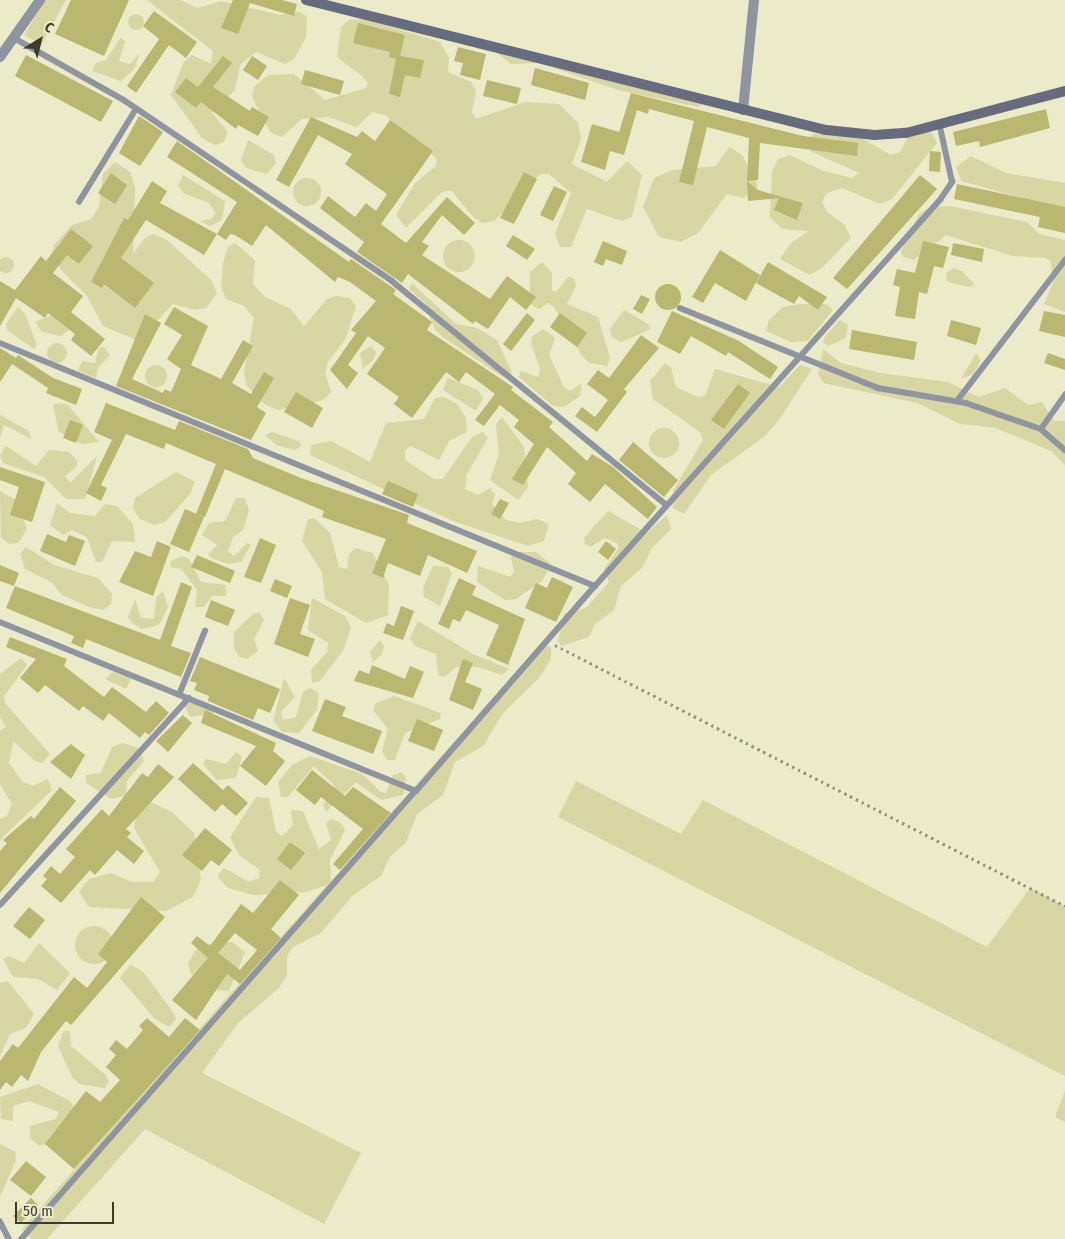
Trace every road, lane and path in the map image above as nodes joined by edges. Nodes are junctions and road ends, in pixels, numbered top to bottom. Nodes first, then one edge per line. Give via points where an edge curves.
1 (40, 0) edge
2 (306, 0) edge
3 (754, 0) edge
4 (14, 38) junction
5 (0, 57) edge
6 (1065, 91) edge
7 (136, 109) junction
8 (743, 110) junction
9 (939, 123) junction
10 (79, 202) dead end
11 (1065, 260) edge
12 (680, 308) dead end
13 (0, 343) edge
14 (797, 358) junction
15 (1065, 395) edge
16 (957, 402) junction
17 (1041, 429) junction
18 (1065, 450) edge
19 (667, 505) junction
20 (595, 586) junction
21 (0, 622) edge
22 (206, 631) dead end
23 (547, 641) junction
24 (179, 695) junction
25 (189, 698) junction
26 (416, 791) junction
27 (0, 906) edge
28 (1065, 906) edge
29 (0, 1221) edge
30 (9, 1239) edge
31 (22, 1239) edge

1 - 4 street
2 - 8 main road
3 - 8 street
4 - 5 street
4 - 7 lane
6 - 9 main road
7 - 10 lane
7 - 19 lane via 392,281
8 - 9 main road via 826,130 875,136
9 - 14 lane via 952,182
11 - 16 lane
12 - 14 lane
13 - 20 lane
14 - 16 lane via 878,388
14 - 19 lane
15 - 17 lane
16 - 17 lane
17 - 18 lane
19 - 20 lane
20 - 23 lane
21 - 24 lane
22 - 24 lane
23 - 26 lane
23 - 28 path
24 - 25 lane
25 - 26 lane
25 - 27 lane
26 - 31 lane
29 - 30 lane

